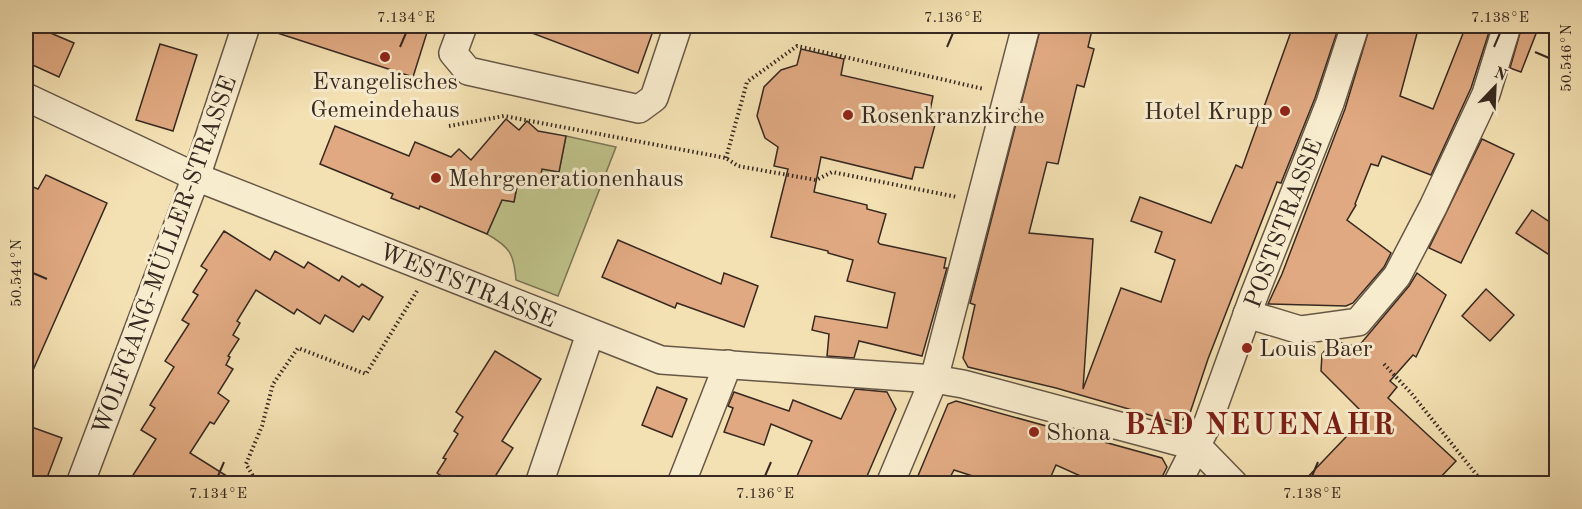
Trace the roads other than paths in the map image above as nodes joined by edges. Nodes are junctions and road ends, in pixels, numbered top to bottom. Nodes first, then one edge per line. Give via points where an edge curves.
1 (246, 26) edge
2 (463, 26) edge
3 (678, 26) edge
4 (1026, 26) edge
5 (1355, 26) edge
6 (1507, 26) edge
7 (26, 98) edge
8 (196, 177) junction
9 (1247, 314) junction
10 (590, 333) junction
11 (728, 364) junction
12 (934, 379) junction
13 (1198, 447) junction
14 (80, 483) edge
15 (539, 483) edge
16 (681, 483) edge
17 (890, 483) edge
18 (1177, 483) edge
19 (1234, 483) edge

1 - 8 street, WOLFGANG-MÜLLER-STRASSE
2 - 3 street via 453,53 468,71 639,109 654,98
4 - 12 street
5 - 9 street, POSTSTRASSE via 1330,103
6 - 9 street via 1486,94 1433,207 1396,276 1358,322 1300,330
7 - 8 street, WESTSTRASSE
8 - 10 street, WESTSTRASSE
8 - 14 street, WOLFGANG-MÜLLER-STRASSE
9 - 13 street, POSTSTRASSE
10 - 11 street, WESTSTRASSE via 661,360
10 - 15 street
11 - 12 street, WESTSTRASSE
11 - 16 street
12 - 13 street, WESTSTRASSE
12 - 17 street
13 - 18 street, POSTSTRASSE
13 - 19 street

